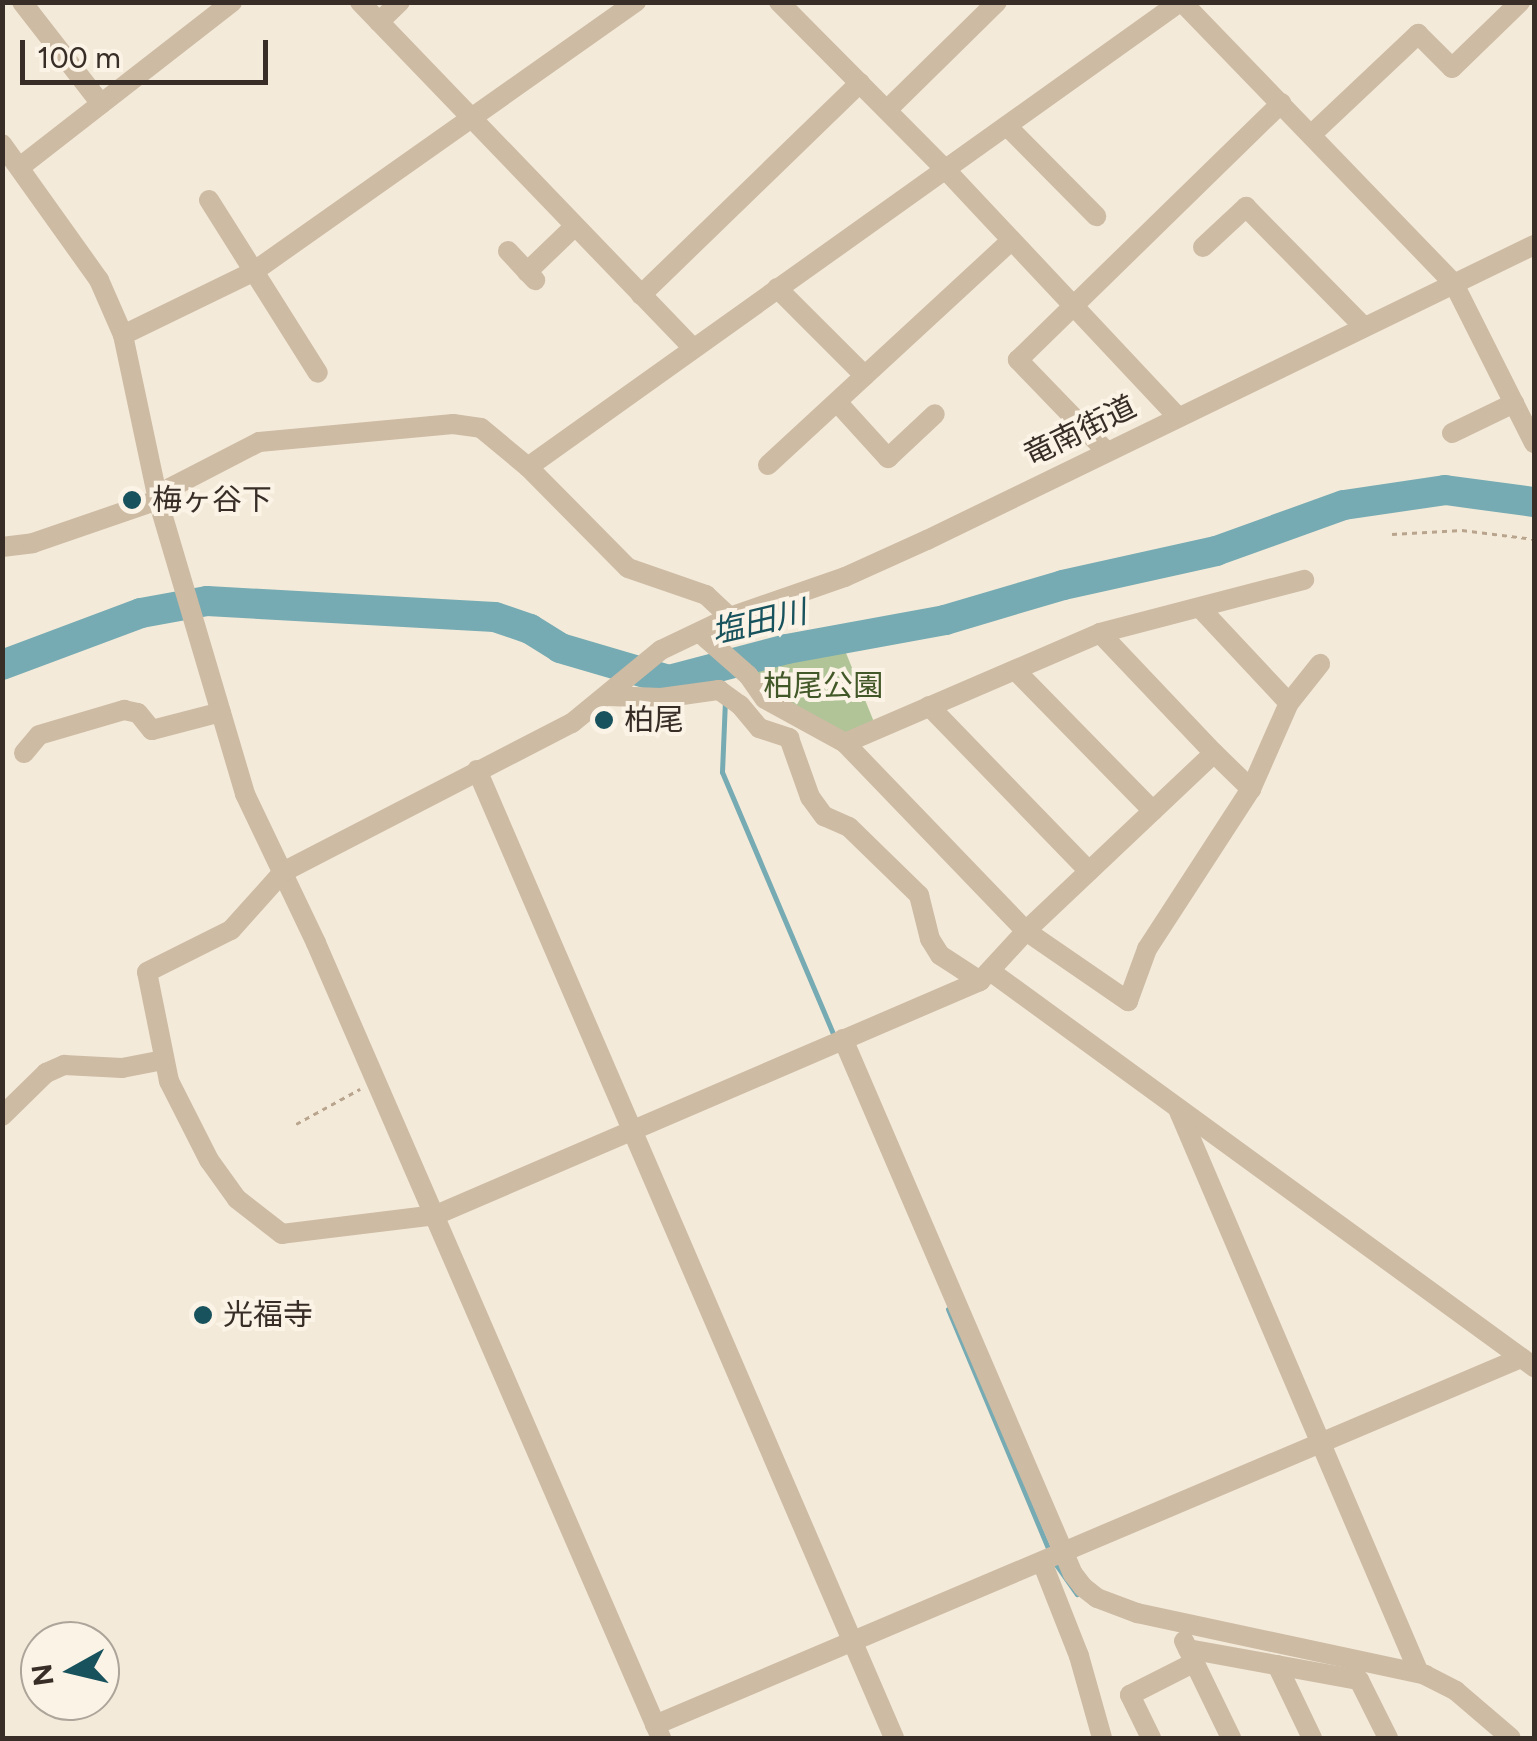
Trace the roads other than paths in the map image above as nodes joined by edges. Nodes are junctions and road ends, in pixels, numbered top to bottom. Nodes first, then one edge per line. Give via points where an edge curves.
1 (22, 2) edge
2 (232, 2) edge
3 (360, 2) edge
4 (400, 2) edge
5 (636, 2) edge
6 (779, 2) edge
7 (997, 2) edge
8 (1181, 2) edge
9 (1520, 2) edge
10 (379, 22) junction
11 (860, 83) junction
12 (1281, 103) junction
13 (100, 104) junction
14 (886, 110) junction
15 (473, 120) junction
16 (1006, 126) junction
17 (1312, 134) junction
18 (2, 144) edge
19 (20, 167) junction
20 (946, 169) junction
21 (210, 200) dead end
22 (1096, 216) dead end
23 (575, 226) junction
24 (1011, 241) junction
25 (1534, 244) edge
26 (1203, 247) dead end
27 (508, 251) dead end
28 (253, 272) junction
29 (1454, 284) junction
30 (777, 288) junction
31 (642, 294) junction
32 (1071, 307) junction
33 (1364, 327) junction
34 (122, 335) junction
35 (692, 347) junction
36 (318, 373) dead end
37 (865, 376) junction
38 (836, 402) junction
39 (1514, 403) junction
40 (935, 414) dead end
41 (1178, 417) junction
42 (1452, 432) dead end
43 (1534, 444) edge
44 (1106, 451) junction
45 (768, 465) dead end
46 (528, 467) junction
47 (158, 500) junction
48 (2, 547) edge
49 (1304, 580) dead end
50 (1200, 608) junction
51 (730, 617) junction
52 (700, 633) junction
53 (1100, 633) junction
54 (1320, 664) dead end
55 (1015, 670) junction
56 (613, 692) junction
57 (1289, 703) junction
58 (928, 706) junction
59 (221, 712) junction
60 (845, 743) junction
61 (24, 753) dead end
62 (1214, 753) junction
63 (478, 770) junction
64 (1251, 789) junction
65 (1153, 811) junction
66 (1089, 871) junction
67 (283, 872) junction
68 (1026, 931) junction
69 (985, 976) junction
70 (843, 1039) junction
71 (163, 1060) junction
72 (1178, 1108) junction
73 (2, 1116) edge
74 (632, 1131) junction
75 (436, 1215) junction
76 (1528, 1362) edge
77 (1323, 1442) junction
78 (1063, 1552) junction
79 (1042, 1562) junction
80 (1176, 1623) junction
81 (853, 1644) junction
82 (1190, 1656) junction
83 (1278, 1665) junction
84 (1418, 1673) junction
85 (658, 1732) edge
86 (894, 1738) edge
87 (1102, 1738) edge
88 (1152, 1738) edge
89 (1231, 1738) edge
90 (1312, 1738) edge
91 (1388, 1738) edge
92 (1511, 1738) edge

1 - 13 street
2 - 13 street
3 - 10 street
4 - 10 street
5 - 15 street
6 - 11 street
7 - 14 street
8 - 12 street
8 - 16 street
9 - 17 street via 1452,68 1418,34
10 - 15 street
11 - 14 street
11 - 31 street
12 - 17 street
12 - 32 street
13 - 19 street
14 - 20 street
15 - 23 street
15 - 28 street
16 - 20 street
16 - 22 street
17 - 29 street
18 - 19 street
19 - 34 street via 98,280
20 - 24 street
20 - 30 street
21 - 28 street
23 - 27 street via 532,276
23 - 31 street
24 - 32 street
24 - 37 street
25 - 29 street, 竜南街道
26 - 33 street via 1246,207
28 - 34 street
28 - 36 street
29 - 33 street, 竜南街道
29 - 39 street
30 - 35 street
30 - 37 street
31 - 35 street
32 - 41 street
32 - 44 street via 1018,360
33 - 41 street, 竜南街道
34 - 47 street
35 - 46 street
37 - 38 street
38 - 40 street via 888,458
38 - 45 street
39 - 42 street
39 - 43 street
41 - 44 street, 竜南街道
44 - 51 street, 竜南街道 via 845,577
46 - 47 street via 481,428 435,426 259,442
46 - 51 street via 628,568 706,595
47 - 48 street via 33,543
47 - 59 street
49 - 50 street
50 - 53 street
50 - 57 street
51 - 52 street, 竜南街道
52 - 56 street, 竜南街道 via 646,659
52 - 60 street via 765,699
53 - 55 street
53 - 62 street
54 - 57 street
55 - 58 street
55 - 65 street
56 - 63 street, 竜南街道 via 572,722
56 - 69 street via 662,698 719,690 759,728 789,738 824,816 848,827 919,894 940,955
57 - 64 street
58 - 60 street
58 - 66 street
59 - 61 street via 152,730 138,713 124,710 38,735
59 - 67 street via 246,794
60 - 68 street
62 - 64 street
62 - 65 street
63 - 67 street, 竜南街道
63 - 74 street
64 - 68 street via 1147,949 1128,1001
65 - 66 street
66 - 68 street
67 - 71 street, 竜南街道 via 230,930 147,972
67 - 75 street
68 - 69 street
69 - 70 street
69 - 72 street
70 - 74 street
70 - 78 street
71 - 73 street via 122,1068 64,1065 46,1073
71 - 75 street via 209,1160 237,1199 282,1234
72 - 76 street
72 - 77 street
74 - 75 street
74 - 81 street
75 - 85 street
76 - 77 street
77 - 78 street
77 - 84 street
78 - 79 street
78 - 80 street via 1072,1574 1097,1598
79 - 81 street
79 - 87 street
80 - 82 street
80 - 84 street
81 - 85 street
81 - 86 street
82 - 83 street
82 - 88 street via 1130,1695
82 - 89 street
83 - 90 street
83 - 91 street via 1359,1680
84 - 92 street via 1456,1691

